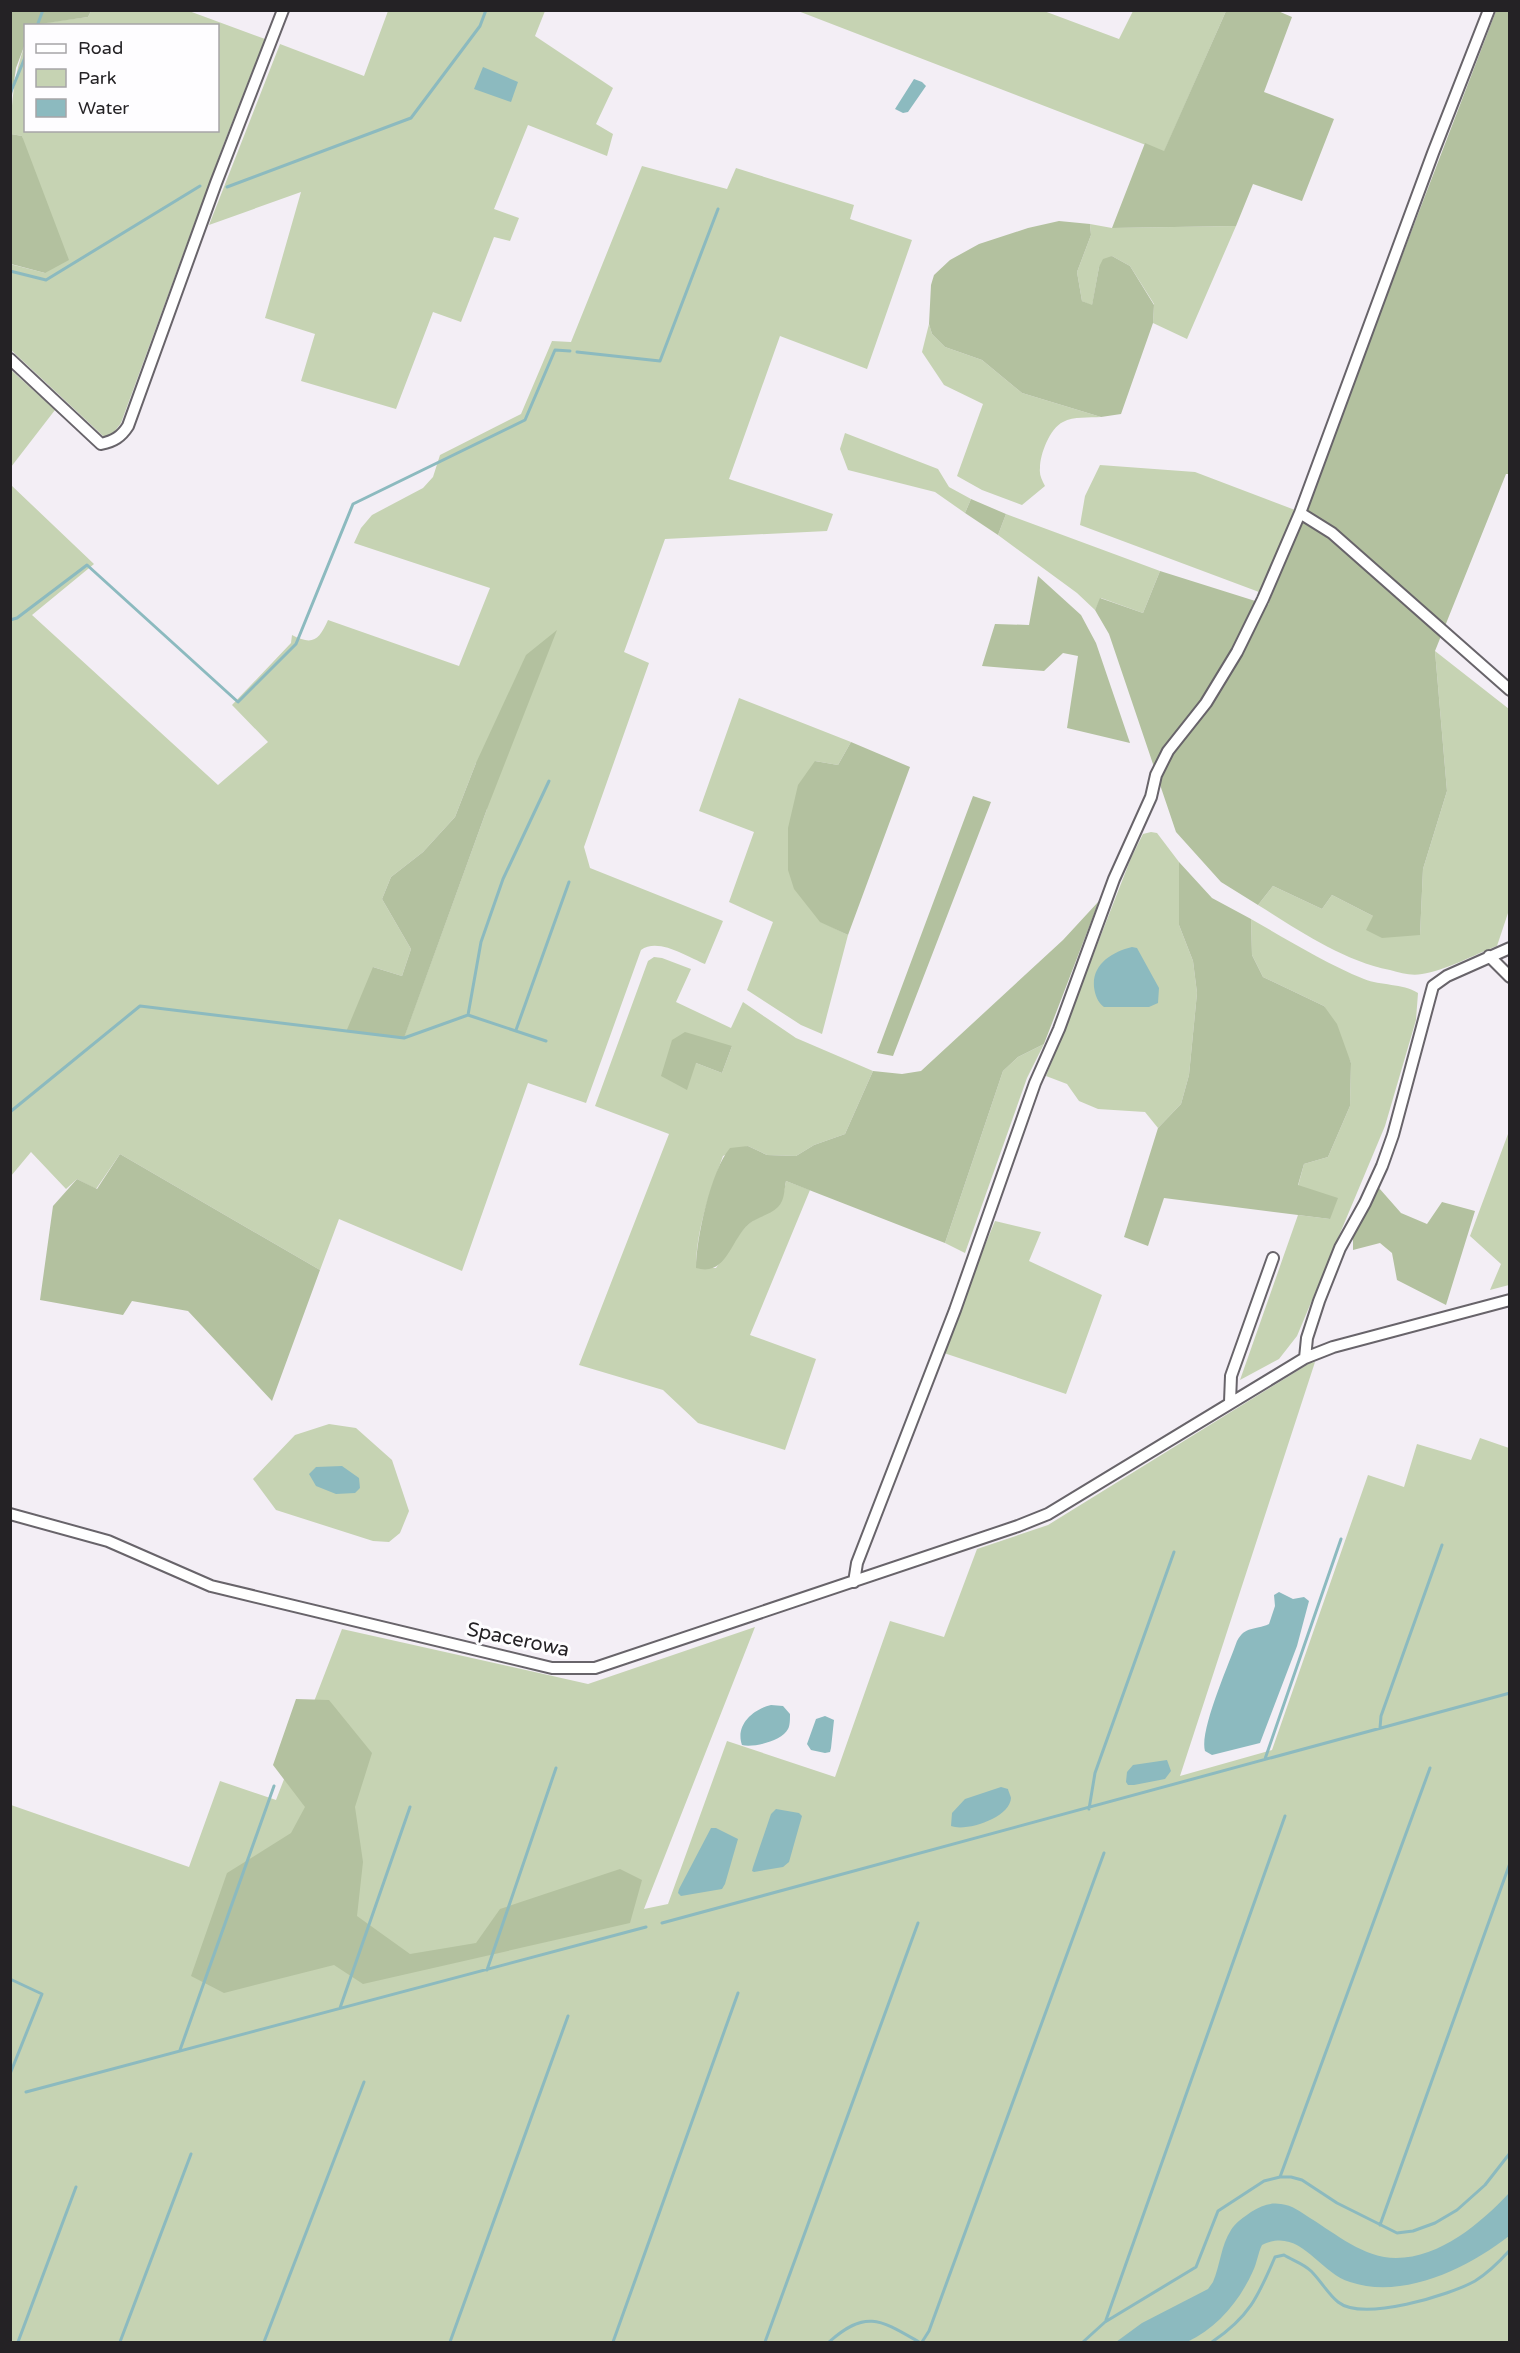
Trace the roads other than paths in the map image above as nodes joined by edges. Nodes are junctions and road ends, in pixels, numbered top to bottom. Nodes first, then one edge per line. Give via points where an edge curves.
1 (283, 10) edge
2 (1490, 10) edge
3 (10, 359) edge
4 (1300, 513) junction
5 (1509, 690) edge
6 (1509, 948) edge
7 (1489, 956) junction
8 (1509, 978) edge
9 (1273, 1258) dead end
10 (1509, 1300) edge
11 (1305, 1358) junction
12 (1230, 1402) junction
13 (10, 1514) edge
14 (855, 1582) junction

1 - 3 street via 123,433 114,441 101,444
2 - 4 street
4 - 5 street via 1332,533
4 - 14 street via 1236,652 1206,703 1168,751 1156,775 1151,797 1114,879 1035,1083 955,1310 856,1563
6 - 7 street
7 - 8 street
7 - 11 street via 1433,986 1393,1135 1318,1301
9 - 12 street via 1231,1376
10 - 11 street, Spacerowa
11 - 12 street, Spacerowa
12 - 14 street, Spacerowa via 1048,1514
13 - 14 street, Spacerowa via 108,1541 211,1586 552,1668 595,1668 617,1663

